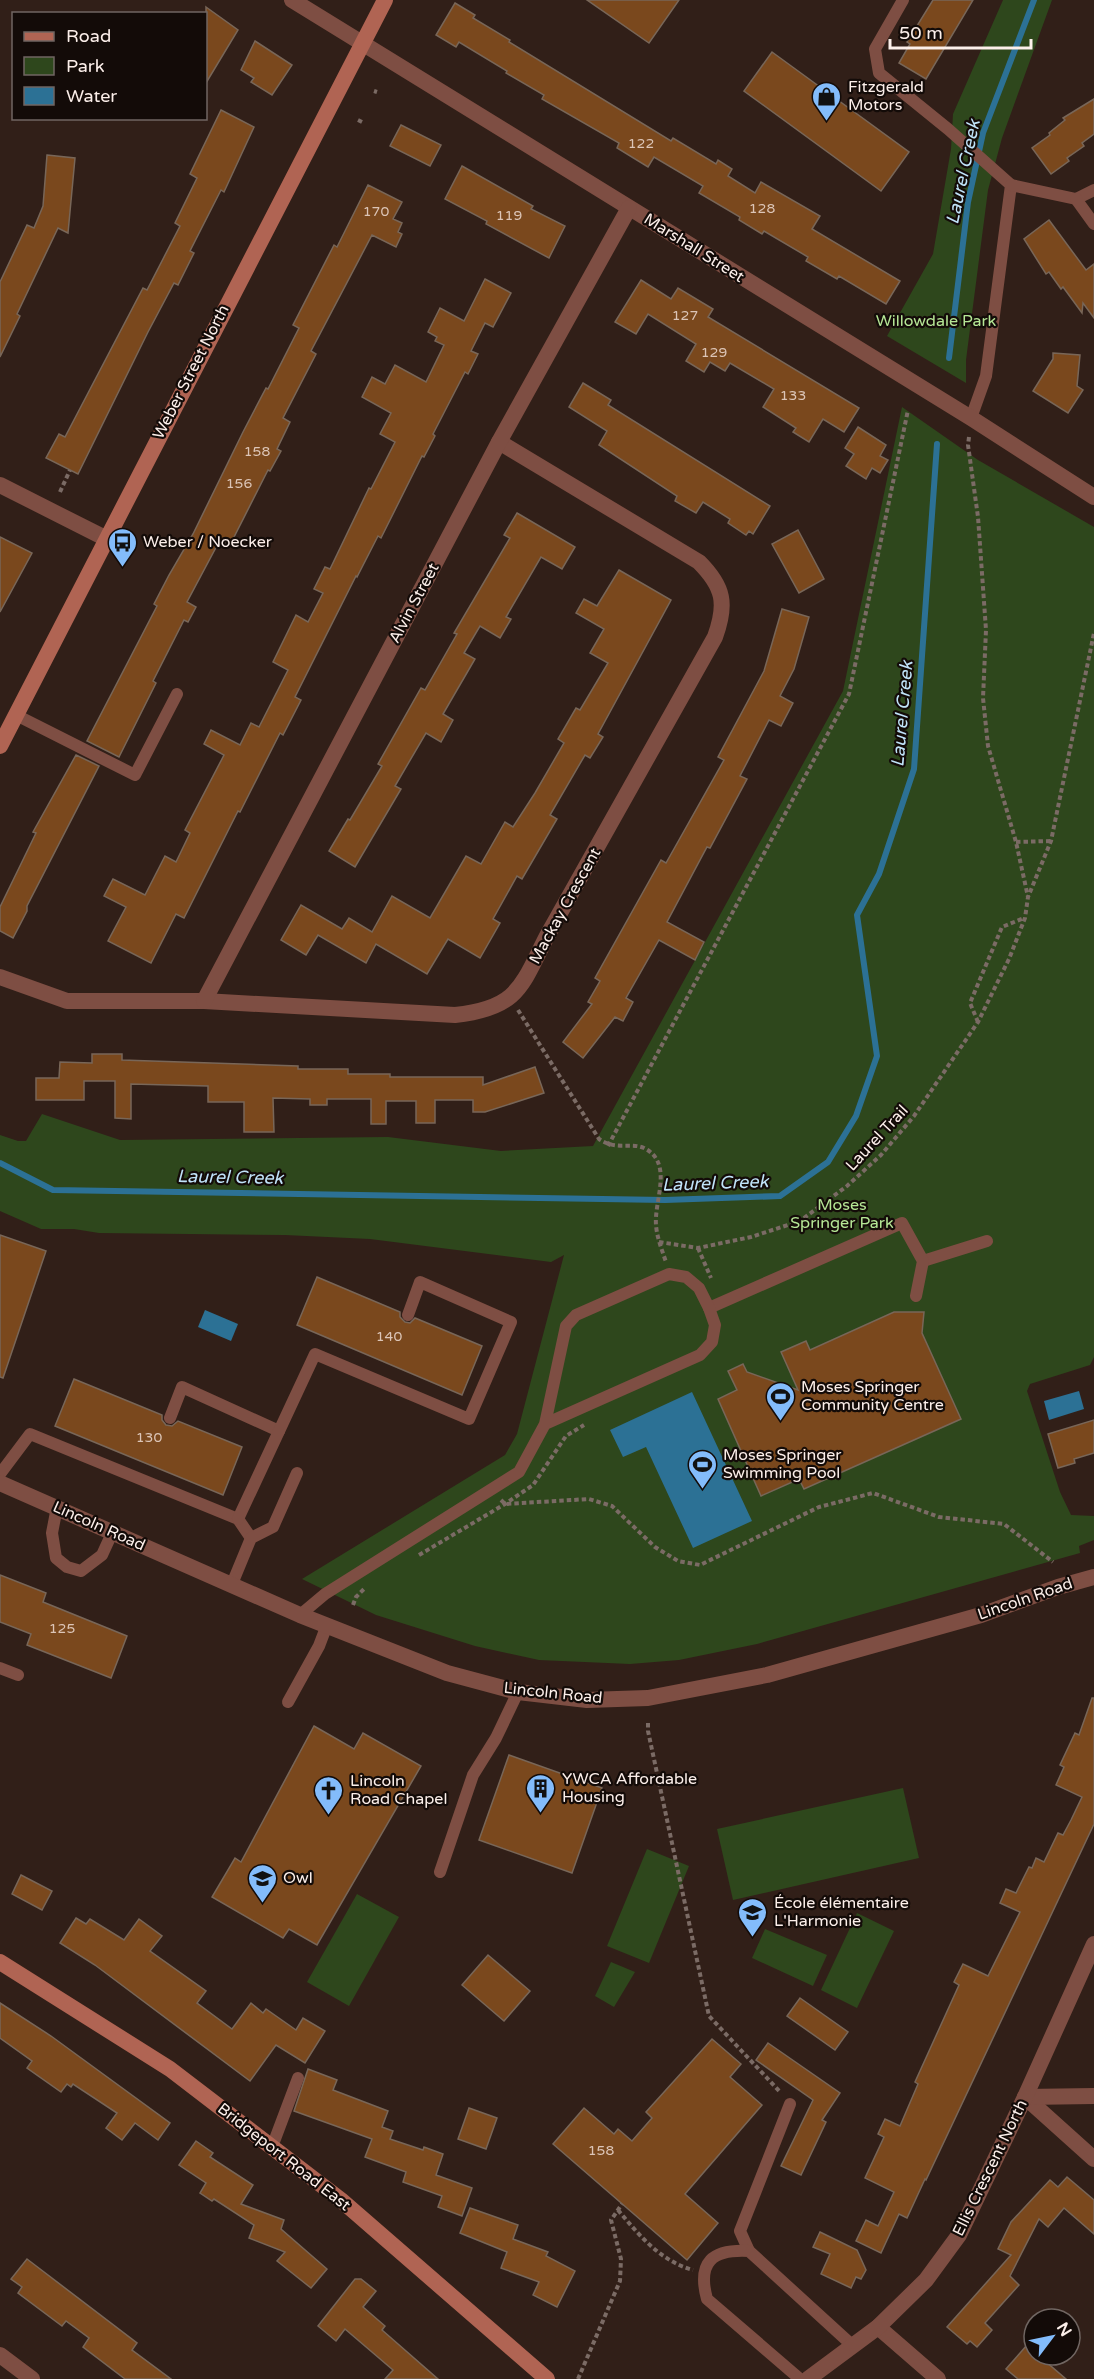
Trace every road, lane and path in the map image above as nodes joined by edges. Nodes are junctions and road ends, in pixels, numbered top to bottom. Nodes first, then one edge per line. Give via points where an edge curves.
1 (292, 0) edge
2 (385, 0) edge
3 (903, 0) edge
4 (362, 44) junction
5 (1011, 186) junction
6 (1094, 190) edge
7 (1076, 199) junction
8 (629, 208) junction
9 (1094, 224) edge
10 (908, 410) dead end
11 (971, 418) junction
12 (499, 442) junction
13 (70, 470) dead end
14 (0, 485) edge
15 (60, 492) dead end
16 (1094, 497) edge
17 (105, 538) junction
18 (1094, 633) edge
19 (177, 694) dead end
20 (16, 715) junction
21 (0, 746) edge
22 (1051, 841) junction
23 (1016, 842) junction
24 (1028, 897) junction
25 (1025, 918) junction
26 (0, 977) edge
27 (204, 1001) junction
28 (516, 1008) dead end
29 (978, 1022) junction
30 (608, 1146) junction
31 (987, 1241) dead end
32 (698, 1248) junction
33 (923, 1261) junction
34 (713, 1283) dead end
35 (916, 1296) dead end
36 (709, 1308) junction
37 (408, 1316) dead end
38 (170, 1418) dead end
39 (595, 1420) dead end
40 (545, 1424) junction
41 (279, 1431) junction
42 (297, 1473) dead end
43 (0, 1474) edge
44 (0, 1483) edge
45 (505, 1504) junction
46 (57, 1507) junction
47 (238, 1519) junction
48 (113, 1531) junction
49 (251, 1538) junction
50 (417, 1556) dead end
51 (1053, 1562) dead end
52 (1094, 1577) edge
53 (232, 1584) junction
54 (368, 1586) dead end
55 (353, 1605) dead end
56 (300, 1615) junction
57 (327, 1625) junction
58 (0, 1668) edge
59 (18, 1676) dead end
60 (518, 1692) junction
61 (288, 1702) dead end
62 (648, 1723) dead end
63 (441, 1872) dead end
64 (1094, 1944) edge
65 (0, 1962) edge
66 (298, 2078) dead end
67 (1094, 2096) edge
68 (1025, 2097) junction
69 (790, 2104) joint
70 (272, 2147) junction
71 (1094, 2159) edge
72 (622, 2204) dead end
73 (618, 2210) junction
74 (749, 2251) junction
75 (704, 2273) junction
76 (878, 2327) junction
77 (853, 2346) junction
78 (0, 2355) edge
79 (32, 2379) edge
80 (548, 2379) edge
81 (578, 2379) edge
82 (800, 2379) edge
83 (808, 2379) edge
84 (938, 2379) edge

1 - 4 street, Marshall Street
2 - 4 main road, Weber Street North
3 - 5 lane via 875,49 879,73
4 - 8 street, Marshall Street
4 - 17 main road, Weber Street North
5 - 7 lane
5 - 11 lane via 986,376
6 - 7 lane
7 - 9 lane
8 - 11 street, Marshall Street
8 - 12 street, Alvin Street
10 - 30 path via 849,694
11 - 16 street, Marshall Street
11 - 23 path via 968,446 978,517 986,630 983,698 987,736
12 - 27 street, Alvin Street
12 - 27 street, Mackay Crescent via 699,561 714,576 722,597 721,619 714,637 521,986 508,1000 484,1010 454,1015
13 - 15 path
14 - 17 street
17 - 20 main road, Weber Street North
18 - 22 path, Laurel Trail
19 - 20 lane via 135,775
20 - 21 main road, Weber Street North
22 - 23 path
22 - 24 path, Laurel Trail
23 - 24 path
24 - 25 path, Laurel Trail
25 - 29 path, Laurel Trail via 1010,959
25 - 29 path via 1002,927 970,1003
26 - 27 street, Mackay Crescent via 67,1001
28 - 30 path via 599,1139
29 - 32 path, Laurel Trail via 914,1116 848,1186 800,1221
30 - 32 path, Laurel Trail via 641,1147 656,1156 661,1171 656,1226 659,1242
31 - 33 lane
32 - 34 path
33 - 35 lane
33 - 36 lane via 902,1223
36 - 40 lane via 715,1324 712,1342 700,1355
36 - 40 lane via 699,1288 686,1277 669,1274 576,1316 566,1326
37 - 41 lane via 420,1282 511,1322 468,1419 315,1354
38 - 41 lane via 182,1387
39 - 45 path via 566,1436 533,1485
40 - 56 lane via 519,1472 325,1594
41 - 47 lane
42 - 49 lane via 273,1527
43 - 47 lane via 30,1434
44 - 46 street, Lincoln Road
45 - 50 path
45 - 51 path via 589,1499 612,1506 655,1547 678,1561 700,1565 819,1507 873,1493 939,1517 1004,1524
46 - 48 street, Lincoln Road
46 - 48 lane via 52,1533 54,1550 56,1558 67,1567 81,1571 102,1554
47 - 49 lane
48 - 53 street, Lincoln Road
49 - 53 lane
52 - 60 street, Lincoln Road via 981,1615 767,1675 648,1698 587,1700
53 - 56 street, Lincoln Road
54 - 55 path
56 - 57 street, Lincoln Road
57 - 60 street, Lincoln Road via 447,1673
57 - 61 lane
58 - 59 lane
60 - 63 lane via 473,1775
62 - 69 path via 709,2016
64 - 68 street, Ellis Crescent North
65 - 70 main road, Bridgeport Road East via 170,2069
66 - 70 lane
67 - 68 street
68 - 71 street
68 - 76 street, Ellis Crescent North via 959,2235 926,2280
69 - 74 lane via 740,2231
70 - 80 main road, Bridgeport Road East via 342,2200
72 - 73 path
73 - 75 path via 665,2259
73 - 81 path via 611,2220 621,2259 620,2281
74 - 75 lane via 731,2250 715,2255
74 - 77 lane
75 - 82 lane via 707,2299
76 - 77 street, Ellis Crescent North
76 - 84 street
77 - 83 street, Ellis Crescent North
78 - 79 street

